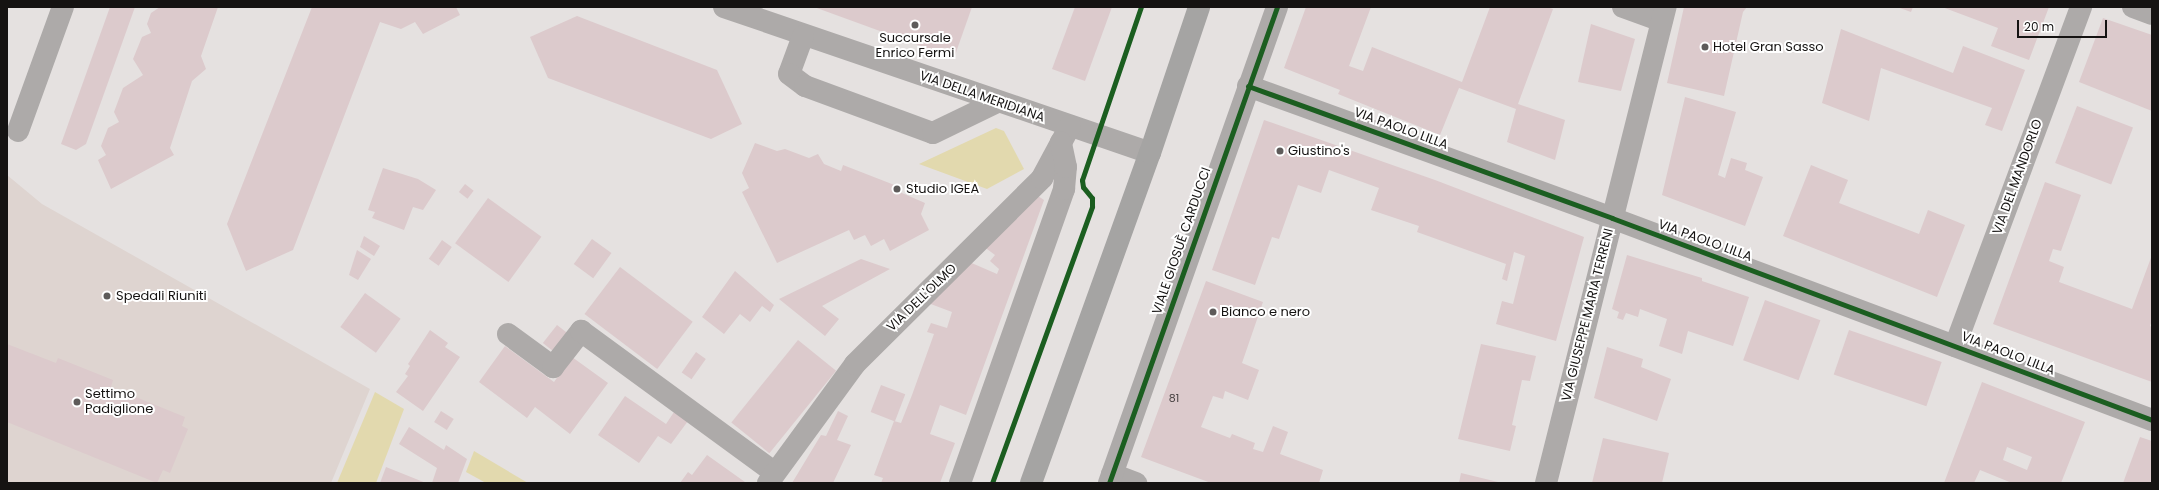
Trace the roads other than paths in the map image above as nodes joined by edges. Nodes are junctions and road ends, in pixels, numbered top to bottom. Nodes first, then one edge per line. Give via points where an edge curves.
1 (63, 7) edge
2 (724, 7) edge
3 (1200, 7) edge
4 (1277, 7) edge
5 (1622, 7) edge
6 (2081, 7) edge
7 (2133, 7) edge
8 (1664, 14) edge
9 (2152, 14) edge
10 (803, 36) junction
11 (1248, 86) junction
12 (997, 102) junction
13 (18, 131) dead end
14 (1065, 134) junction
15 (1150, 153) junction
16 (1612, 218) junction
17 (508, 334) dead end
18 (1955, 346) junction
19 (2152, 420) edge
20 (771, 478) edge
21 (1110, 479) edge
22 (960, 483) edge
23 (1031, 483) edge
24 (1136, 483) edge
25 (1546, 483) edge

1 - 13 street
2 - 10 street, VIA DELLA MERIDIANA
3 - 15 main road
4 - 11 street, VIALE GIOSUÈ CARDUCCI
5 - 8 street
6 - 18 street, VIA DEL MANDORLO
7 - 9 street
8 - 16 street, VIA GIUSEPPE MARIA TERRENI
10 - 12 street, VIA DELLA MERIDIANA
10 - 12 street via 789,74 805,86 933,134
11 - 16 street, VIA PAOLO LILLA
11 - 21 street, VIALE GIOSUÈ CARDUCCI
12 - 14 street, VIA DELLA MERIDIANA
14 - 15 street, VIA DELLA MERIDIANA
14 - 20 street, VIA DELL'OLMO via 1042,178 855,364
14 - 22 street via 1064,189
15 - 23 main road
16 - 18 street, VIA PAOLO LILLA
16 - 25 street, VIA GIUSEPPE MARIA TERRENI
17 - 20 street, VIA DELL'OLMO via 553,367 581,331
18 - 19 street, VIA PAOLO LILLA
21 - 24 street

